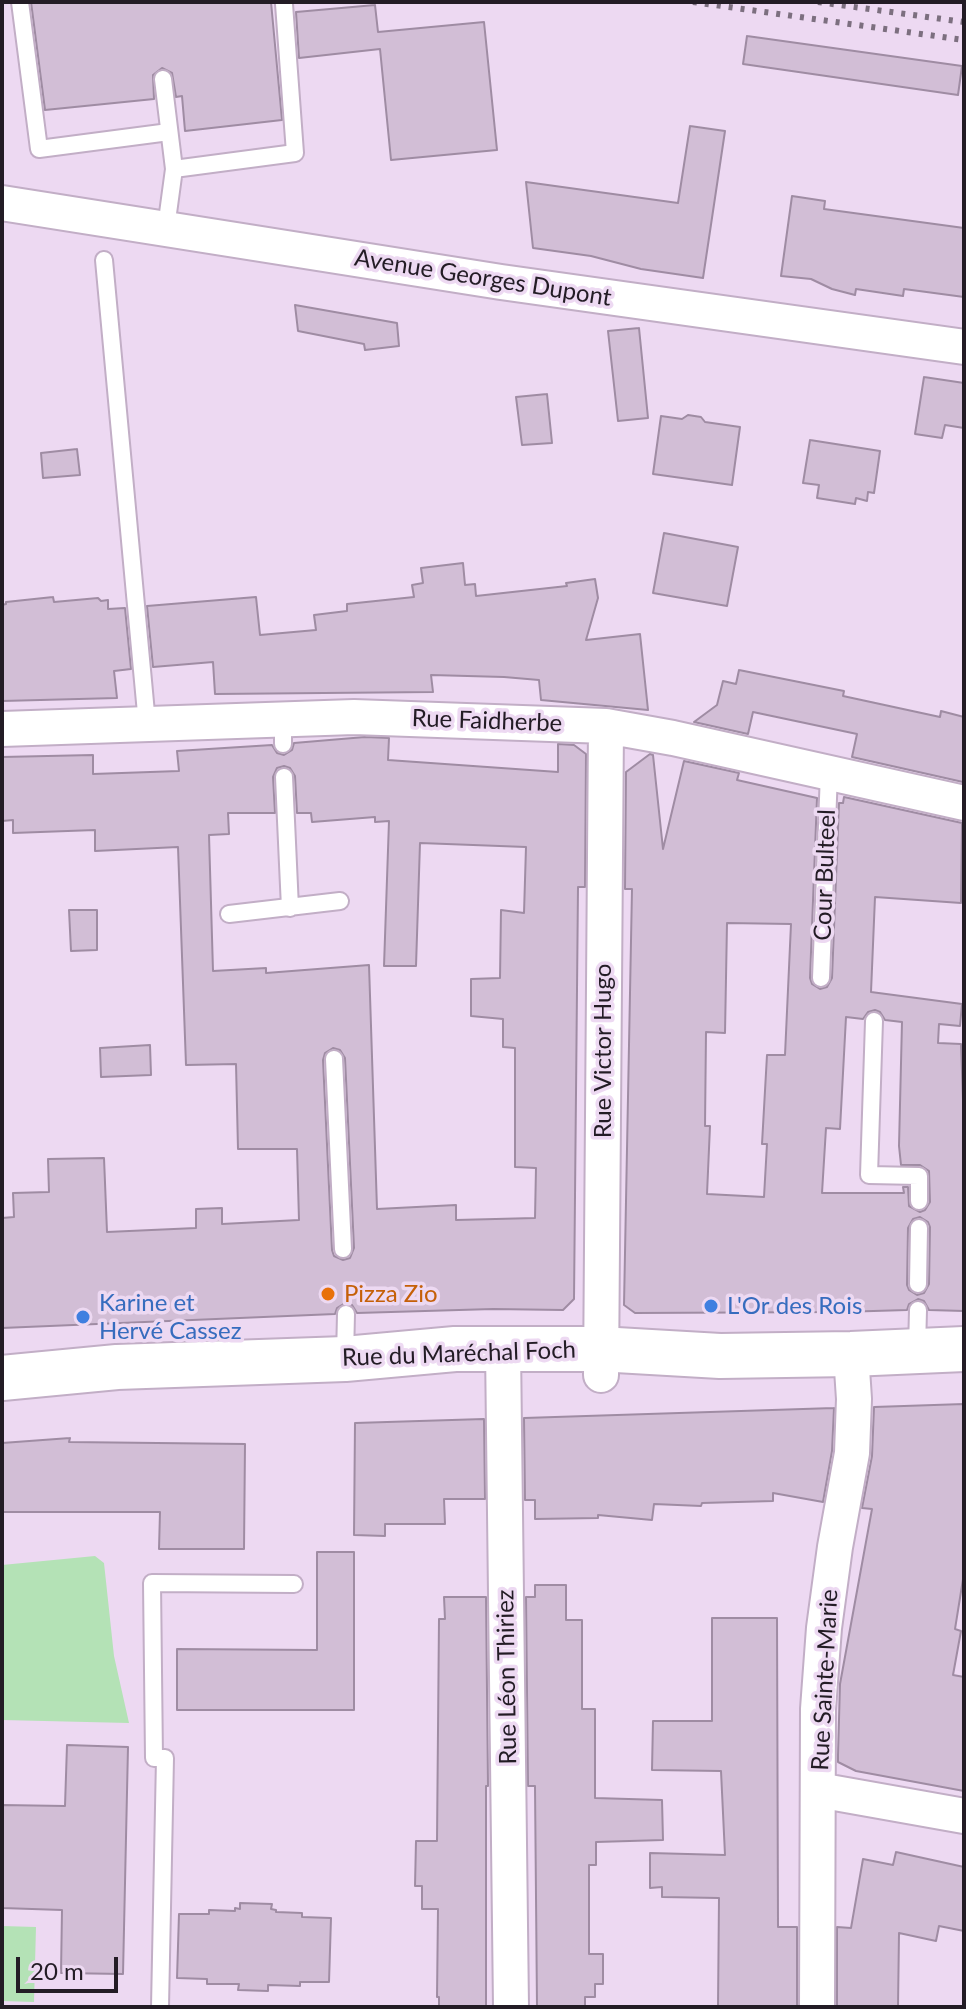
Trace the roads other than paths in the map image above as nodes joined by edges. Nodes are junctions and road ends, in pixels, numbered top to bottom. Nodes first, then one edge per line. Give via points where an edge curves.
1 (20, 2) edge
2 (284, 4) dead end
3 (163, 79) dead end
4 (169, 132) junction
5 (174, 169) junction
6 (2, 203) edge
7 (166, 228) junction
8 (104, 260) dead end
9 (964, 347) edge
10 (147, 724) junction
11 (606, 726) junction
12 (2, 729) edge
13 (829, 773) junction
14 (284, 777) dead end
15 (964, 803) edge
16 (340, 901) dead end
17 (290, 908) junction
18 (229, 914) dead end
19 (821, 978) dead end
20 (874, 1021) dead end
21 (334, 1059) dead end
22 (919, 1201) dead end
23 (919, 1228) dead end
24 (343, 1249) dead end
25 (918, 1284) dead end
26 (346, 1314) dead end
27 (964, 1349) edge
28 (600, 1362) junction
29 (852, 1362) junction
30 (504, 1363) junction
31 (964, 1366) edge
32 (345, 1370) junction
33 (2, 1378) edge
34 (2, 1401) edge
35 (294, 1584) dead end
36 (818, 1790) junction
37 (964, 1816) edge
38 (160, 2007) edge
39 (511, 2007) edge
40 (817, 2007) edge

1 - 4 lane via 39,149
2 - 5 lane via 295,153
3 - 4 lane
4 - 5 lane
5 - 7 lane
6 - 7 street, Avenue Georges Dupont
7 - 9 street, Avenue Georges Dupont
8 - 10 lane
10 - 11 street, Rue Faidherbe via 283,732 393,717
10 - 12 street, Rue Faidherbe
11 - 13 street, Rue Faidherbe
11 - 28 street, Rue Victor Hugo
13 - 15 street, Rue Faidherbe
13 - 19 lane, Cour Bulteel
14 - 17 lane
16 - 17 lane
17 - 18 lane
20 - 22 lane via 869,1175 919,1176
21 - 24 lane
23 - 25 lane
26 - 32 lane
27 - 29 main road, Rue du Maréchal Foch via 918,1331
28 - 29 main road, Rue du Maréchal Foch via 696,1355
28 - 30 main road, Rue du Maréchal Foch
29 - 31 main road, Rue du Maréchal Foch
29 - 36 street, Rue Sainte-Marie via 852,1453 824,1628
30 - 32 main road, Rue du Maréchal Foch via 444,1350
30 - 39 street, Rue Léon Thiriez
32 - 33 main road, Rue du Maréchal Foch via 117,1367
32 - 34 main road, Rue du Maréchal Foch
35 - 38 lane via 152,1583 154,1758 165,1758
36 - 37 street
36 - 40 street, Rue Sainte-Marie

